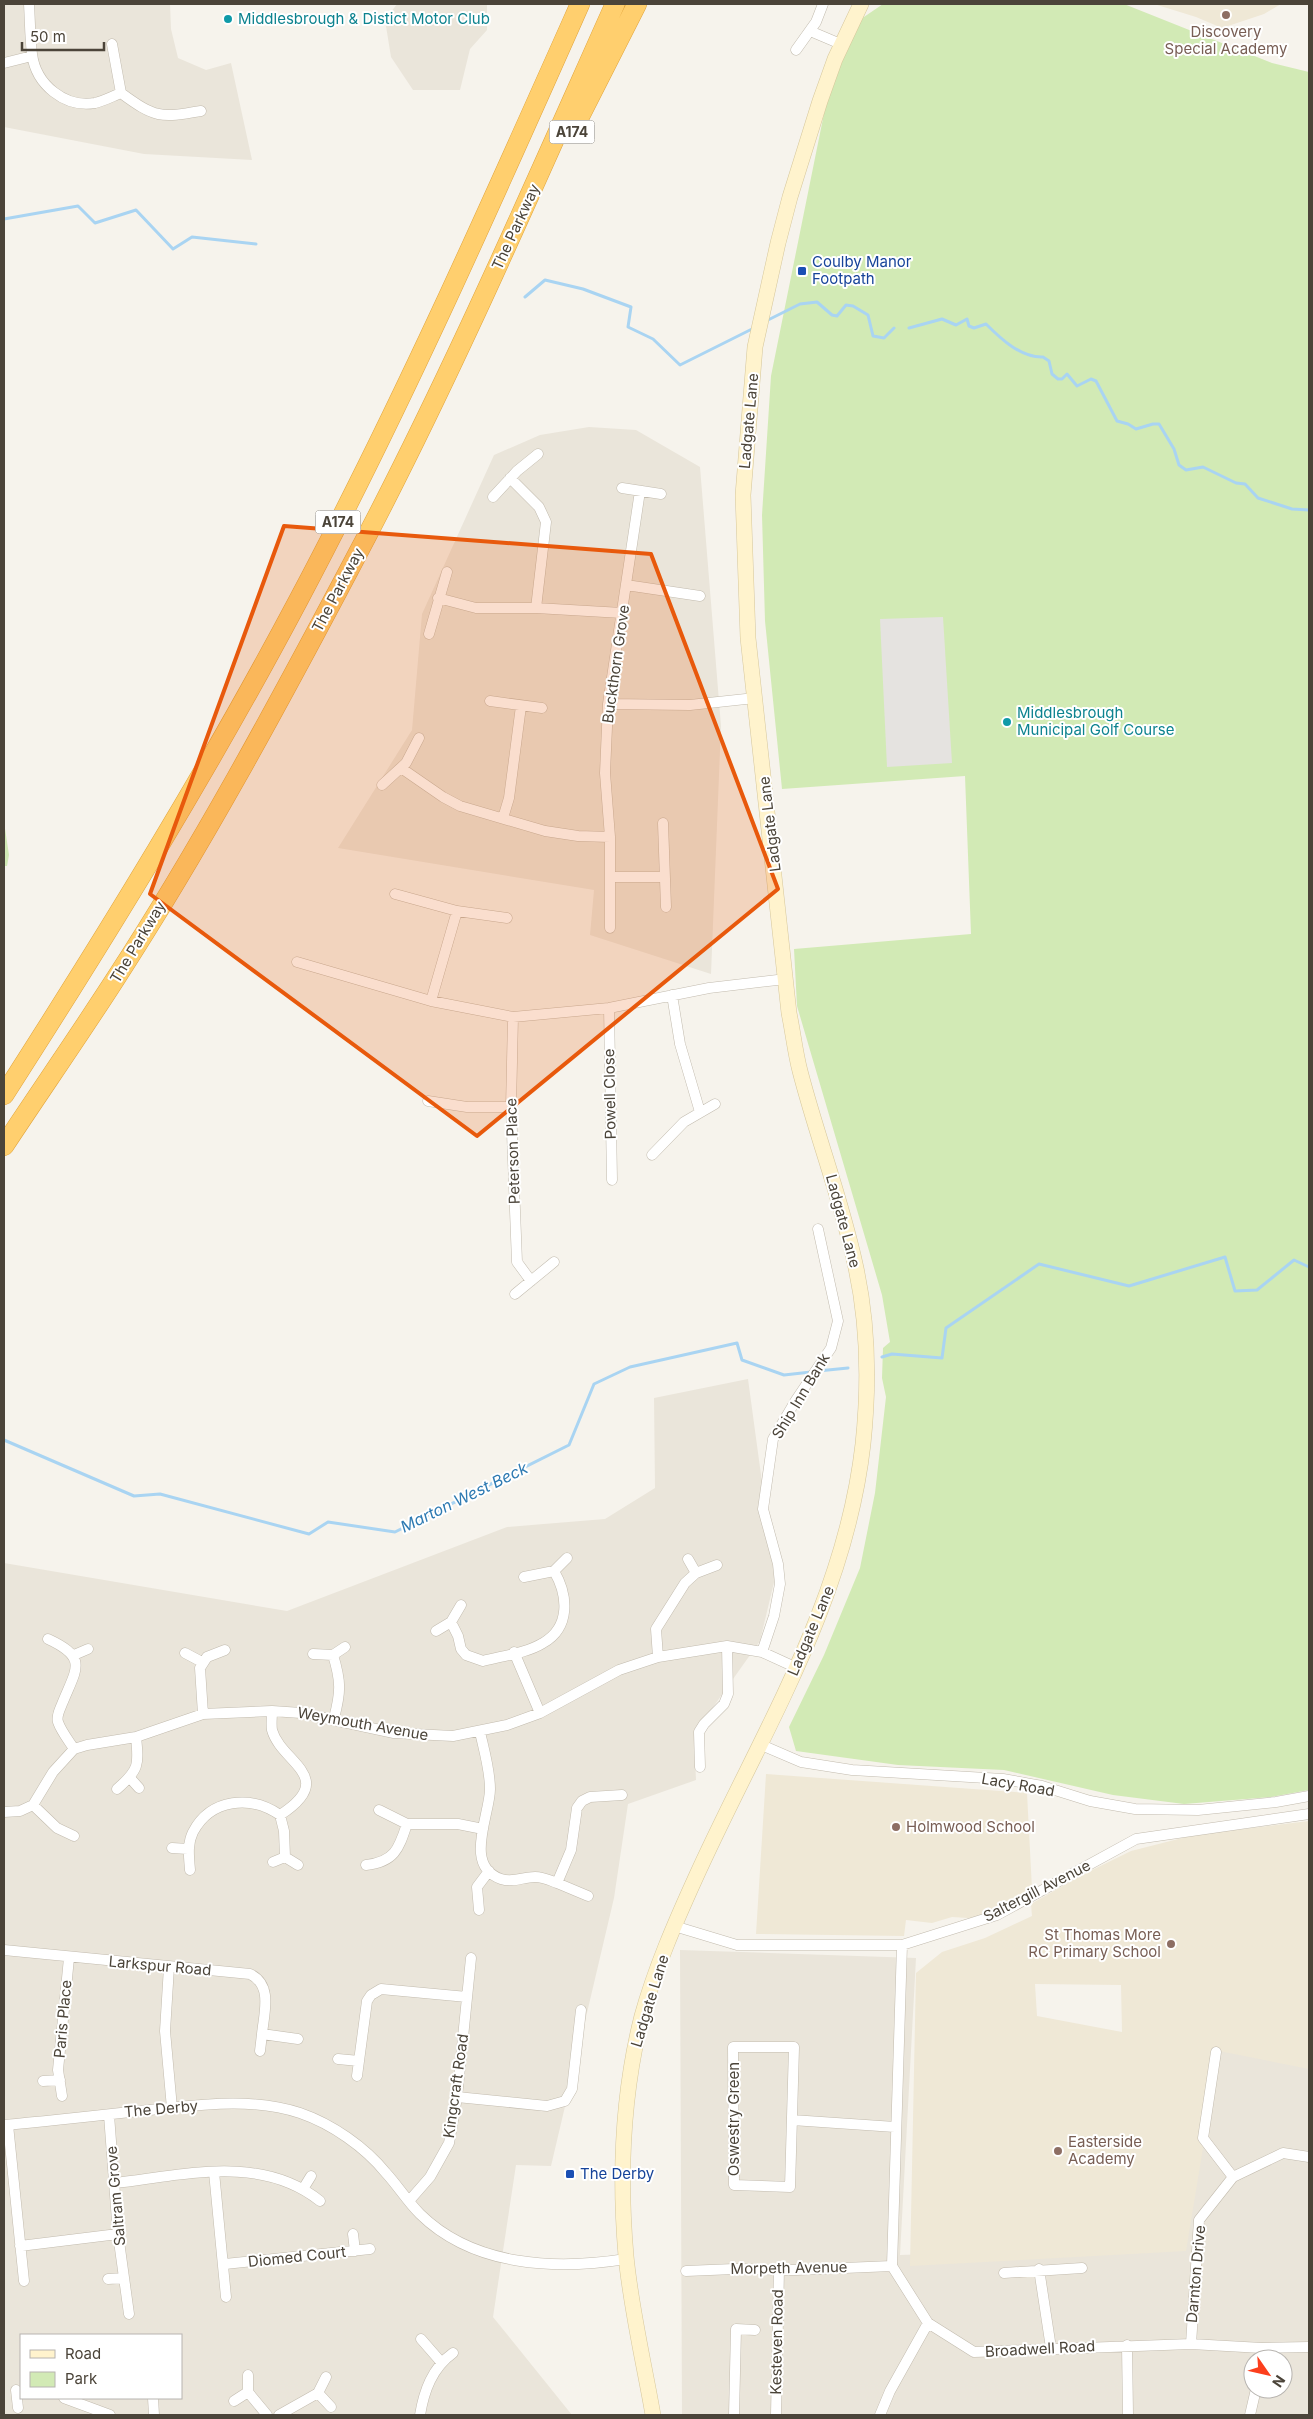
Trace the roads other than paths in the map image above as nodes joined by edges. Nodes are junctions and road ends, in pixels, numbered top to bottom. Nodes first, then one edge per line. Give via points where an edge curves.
1 (29, 4) edge
2 (578, 4) edge
3 (615, 4) edge
4 (637, 4) edge
5 (823, 4) edge
6 (860, 4) edge
7 (810, 31) junction
8 (112, 44) dead end
9 (843, 45) junction
10 (796, 50) dead end
11 (32, 56) junction
12 (4, 63) edge
13 (121, 93) junction
14 (201, 111) dead end
15 (503, 256) junction
16 (538, 454) dead end
17 (510, 478) junction
18 (622, 488) dead end
19 (640, 491) junction
20 (661, 494) dead end
21 (493, 497) dead end
22 (447, 572) dead end
23 (626, 585) junction
24 (700, 596) dead end
25 (438, 598) junction
26 (536, 608) junction
27 (622, 613) junction
28 (429, 634) dead end
29 (755, 698) junction
30 (490, 701) dead end
31 (608, 704) junction
32 (521, 706) junction
33 (542, 708) dead end
34 (419, 738) dead end
35 (401, 768) junction
36 (382, 785) dead end
37 (503, 818) junction
38 (663, 824) dead end
39 (610, 837) junction
40 (610, 877) junction
41 (665, 877) junction
42 (395, 894) dead end
43 (666, 907) dead end
44 (458, 911) junction
45 (507, 918) dead end
46 (610, 928) dead end
47 (296, 962) dead end
48 (786, 979) junction
49 (672, 995) junction
50 (431, 1001) junction
51 (609, 1008) junction
52 (513, 1017) junction
53 (4, 1095) edge
54 (428, 1101) dead end
55 (715, 1104) dead end
56 (511, 1107) junction
57 (700, 1112) junction
58 (4, 1146) edge
59 (652, 1155) dead end
60 (612, 1180) dead end
61 (818, 1229) dead end
62 (554, 1262) dead end
63 (531, 1281) junction
64 (515, 1294) dead end
65 (567, 1558) dead end
66 (688, 1559) dead end
67 (717, 1566) dead end
68 (554, 1571) junction
69 (696, 1572) junction
70 (524, 1577) dead end
71 (461, 1605) dead end
72 (450, 1622) junction
73 (436, 1631) dead end
74 (48, 1638) dead end
75 (345, 1646) dead end
76 (727, 1646) junction
77 (88, 1649) dead end
78 (225, 1650) dead end
79 (514, 1652) junction
80 (762, 1652) junction
81 (185, 1653) dead end
82 (314, 1654) dead end
83 (333, 1654) junction
84 (74, 1655) junction
85 (658, 1657) junction
86 (202, 1662) junction
87 (797, 1668) junction
88 (272, 1711) junction
89 (540, 1713) junction
90 (203, 1714) junction
91 (334, 1718) junction
92 (480, 1732) junction
93 (136, 1737) junction
94 (759, 1744) junction
95 (74, 1749) junction
96 (700, 1767) dead end
97 (130, 1778) junction
98 (139, 1788) dead end
99 (117, 1789) dead end
100 (622, 1795) dead end
101 (1309, 1796) edge
102 (34, 1805) junction
103 (379, 1810) dead end
104 (4, 1812) edge
105 (1309, 1814) edge
106 (280, 1815) junction
107 (407, 1824) junction
108 (483, 1829) junction
109 (74, 1836) dead end
110 (172, 1848) dead end
111 (188, 1849) junction
112 (285, 1857) junction
113 (273, 1862) dead end
114 (298, 1865) dead end
115 (366, 1866) dead end
116 (190, 1870) dead end
117 (489, 1871) junction
118 (557, 1883) junction
119 (588, 1896) dead end
120 (479, 1910) dead end
121 (674, 1926) junction
122 (902, 1945) junction
123 (4, 1950) edge
124 (69, 1958) junction
125 (471, 1958) dead end
126 (169, 1967) junction
127 (467, 1997) junction
128 (581, 2010) dead end
129 (262, 2034) junction
130 (298, 2039) dead end
131 (260, 2051) dead end
132 (1216, 2052) dead end
133 (338, 2059) dead end
134 (359, 2062) junction
135 (357, 2076) dead end
136 (60, 2080) junction
137 (42, 2081) dead end
138 (62, 2096) dead end
139 (457, 2097) junction
140 (172, 2108) junction
141 (109, 2115) junction
142 (792, 2120) junction
143 (6, 2125) edge
144 (895, 2127) junction
145 (1309, 2157) edge
146 (8, 2168) edge
147 (214, 2172) junction
148 (311, 2176) dead end
149 (1233, 2177) junction
150 (115, 2183) junction
151 (303, 2189) junction
152 (320, 2201) dead end
153 (409, 2201) junction
154 (118, 2234) junction
155 (353, 2234) dead end
156 (20, 2246) junction
157 (370, 2249) dead end
158 (355, 2251) junction
159 (626, 2259) junction
160 (224, 2264) junction
161 (892, 2266) junction
162 (1082, 2268) dead end
163 (779, 2269) junction
164 (1039, 2269) junction
165 (686, 2271) dead end
166 (1004, 2273) dead end
167 (124, 2278) junction
168 (108, 2279) dead end
169 (24, 2281) dead end
170 (226, 2297) dead end
171 (129, 2314) dead end
172 (928, 2323) junction
173 (756, 2330) dead end
174 (421, 2339) dead end
175 (1191, 2344) junction
176 (1127, 2345) junction
177 (1309, 2347) edge
178 (1051, 2348) junction
179 (1262, 2348) joint
180 (453, 2353) dead end
181 (441, 2362) junction
182 (248, 2375) dead end
183 (326, 2377) dead end
184 (19, 2389) edge
185 (4, 2390) edge
186 (248, 2392) junction
187 (318, 2394) junction
188 (67, 2399) edge
189 (153, 2399) edge
190 (1254, 2399) edge
191 (234, 2402) dead end
192 (331, 2406) dead end
193 (18, 2408) dead end
194 (263, 2412) edge
195 (282, 2413) edge
196 (110, 2415) edge
197 (154, 2415) edge
198 (420, 2415) edge
199 (653, 2415) edge
200 (734, 2415) edge
201 (776, 2415) edge
202 (880, 2415) edge
203 (1128, 2415) edge
204 (1250, 2415) edge

1 - 11 street
2 - 53 highway, The Parkway / A174 via 446,303 300,598 241,706 99,947
3 - 15 highway, The Parkway / A174
4 - 15 highway, A174 via 543,196
5 - 7 street
6 - 9 main road, Ladgate Lane
7 - 9 street
7 - 10 street
8 - 13 street
9 - 29 main road, Ladgate Lane via 820,100 790,198 755,347 743,495 746,602
11 - 12 street
11 - 13 street via 40,77 52,93 74,103 96,103
13 - 14 street via 143,109 167,117
15 - 58 highway, The Parkway / A174 via 416,439 273,712 118,976
16 - 17 street
17 - 21 street
17 - 26 street via 539,507 546,522
18 - 19 street
19 - 20 street
19 - 23 street, Buckthorn Grove
22 - 25 street
23 - 24 street
23 - 27 street, Buckthorn Grove
25 - 26 street via 476,608
25 - 28 street
26 - 27 street
27 - 31 street, Buckthorn Grove
29 - 31 street via 690,705
29 - 48 main road, Ladgate Lane
30 - 32 street
31 - 39 street, Buckthorn Grove via 605,773
32 - 33 street
32 - 37 street via 509,798
34 - 35 street
35 - 36 street
35 - 37 street via 460,806
37 - 39 street via 545,831
38 - 41 street
39 - 40 street, Buckthorn Grove
40 - 41 street
40 - 46 street, Buckthorn Grove
41 - 43 street
42 - 44 street
44 - 45 street
44 - 50 street
47 - 50 street
48 - 49 street
48 - 87 main road, Ladgate Lane via 800,1069 857,1271 864,1324 866,1391 855,1499 827,1596
49 - 51 street
49 - 57 street via 680,1044
50 - 52 street
51 - 52 street
51 - 60 street, Powell Close
52 - 56 street, Peterson Place
54 - 56 street via 467,1107
55 - 57 street
56 - 63 street, Peterson Place via 517,1262
57 - 59 street via 684,1122
61 - 80 street, Ship Inn Bank via 838,1321 831,1348 773,1439 764,1509 780,1584
62 - 63 street
63 - 64 street
65 - 68 street
66 - 69 street
67 - 69 street
68 - 70 street
68 - 79 street via 565,1596 562,1622 542,1644
69 - 85 street via 685,1583 656,1629
71 - 72 street
72 - 73 street
72 - 79 street via 461,1649 474,1659 483,1661
74 - 84 street
75 - 83 street
76 - 80 street, Weymouth Avenue
76 - 85 street, Weymouth Avenue
76 - 96 street via 728,1694 724,1704 699,1732
77 - 84 street
78 - 86 street
79 - 89 street
80 - 87 street, Weymouth Avenue
81 - 86 street
82 - 83 street
83 - 91 street via 341,1694
84 - 95 street via 75,1672 57,1721
85 - 89 street, Weymouth Avenue via 619,1670
86 - 90 street
87 - 94 main road, Ladgate Lane
88 - 90 street, Weymouth Avenue
88 - 91 street, Weymouth Avenue
88 - 106 street via 272,1730 304,1773 305,1782 301,1797
89 - 92 street, Weymouth Avenue
90 - 93 street, Weymouth Avenue
91 - 92 street, Weymouth Avenue via 394,1733 432,1737
92 - 108 street via 490,1787
93 - 95 street, Weymouth Avenue
93 - 97 street via 137,1766
94 - 101 street, Lacy Road via 801,1762 852,1770 1003,1779 1135,1809 1198,1810
94 - 121 main road, Ladgate Lane
95 - 102 street via 53,1772
97 - 98 street
97 - 99 street
100 - 118 street via 590,1797 582,1801 577,1808 571,1850
102 - 104 street
102 - 109 street via 57,1828
103 - 107 street
105 - 122 street, Saltergill Avenue via 1136,1838 997,1915
106 - 111 street via 261,1804 231,1802 204,1816 192,1833
106 - 112 street
107 - 108 street via 458,1824
107 - 115 street via 396,1852 384,1862
108 - 117 street via 481,1856
110 - 111 street
111 - 116 street
112 - 113 street
112 - 114 street
117 - 118 street via 511,1881 532,1877
117 - 120 street via 477,1887
118 - 119 street
121 - 122 street, Saltergill Avenue via 737,1945
121 - 159 main road, Ladgate Lane via 643,2013 627,2091 622,2158
122 - 144 street
123 - 124 street, Larkspur Road
124 - 126 street, Larkspur Road
124 - 136 street, Paris Place via 58,2070
125 - 127 street, Kingcraft Road
126 - 129 street, Larkspur Road via 250,1974 257,1978 265,1990
126 - 140 street via 165,2031
127 - 134 street via 388,1988 374,1992 367,2000
127 - 139 street, Kingcraft Road
128 - 139 street via 572,2089 565,2101 547,2106
129 - 130 street
129 - 131 street, Larkspur Road
132 - 149 street via 1203,2138
133 - 134 street
134 - 135 street
136 - 137 street, Paris Place
136 - 138 street, Paris Place
139 - 153 street, Kingcraft Road via 449,2143 430,2177
140 - 141 street, The Derby
140 - 153 street, The Derby via 254,2103 302,2114 366,2152
141 - 143 street, The Derby
141 - 150 street, Saltram Grove
142 - 142 street, Oswestry Green via 794,2047 734,2047 734,2185 790,2187
142 - 144 street
143 - 146 street
144 - 161 street
145 - 149 street, Darnton Drive via 1283,2153
146 - 156 street
147 - 150 street
147 - 151 street via 242,2170 262,2173
147 - 160 street
148 - 151 street
149 - 175 street, Darnton Drive via 1199,2220
150 - 154 street, Saltram Grove
151 - 152 street
153 - 159 street, The Derby via 421,2215 454,2238 516,2261 592,2264
154 - 156 street
154 - 167 street, Saltram Grove
155 - 158 street
156 - 169 street
157 - 158 street, Diomed Court
158 - 160 street, Diomed Court
159 - 199 main road, Ladgate Lane
160 - 170 street
161 - 163 street, Morpeth Avenue
161 - 172 street, Broadwell Road
162 - 164 street
163 - 165 street, Morpeth Avenue
163 - 201 street, Kesteven Road
164 - 166 street
164 - 178 street
167 - 168 street
167 - 171 street, Saltram Grove
172 - 178 street, Broadwell Road via 974,2352
172 - 202 street
173 - 200 street via 736,2329
174 - 181 street
175 - 176 street, Broadwell Road
175 - 179 street, Broadwell Road
176 - 178 street, Broadwell Road
176 - 203 street
177 - 179 street, Broadwell Road
180 - 181 street
181 - 198 street via 431,2377
182 - 186 street
183 - 187 street
184 - 185 street
184 - 193 street
186 - 191 street
186 - 194 street
187 - 192 street
187 - 195 street
188 - 196 street
189 - 197 street
190 - 204 street

